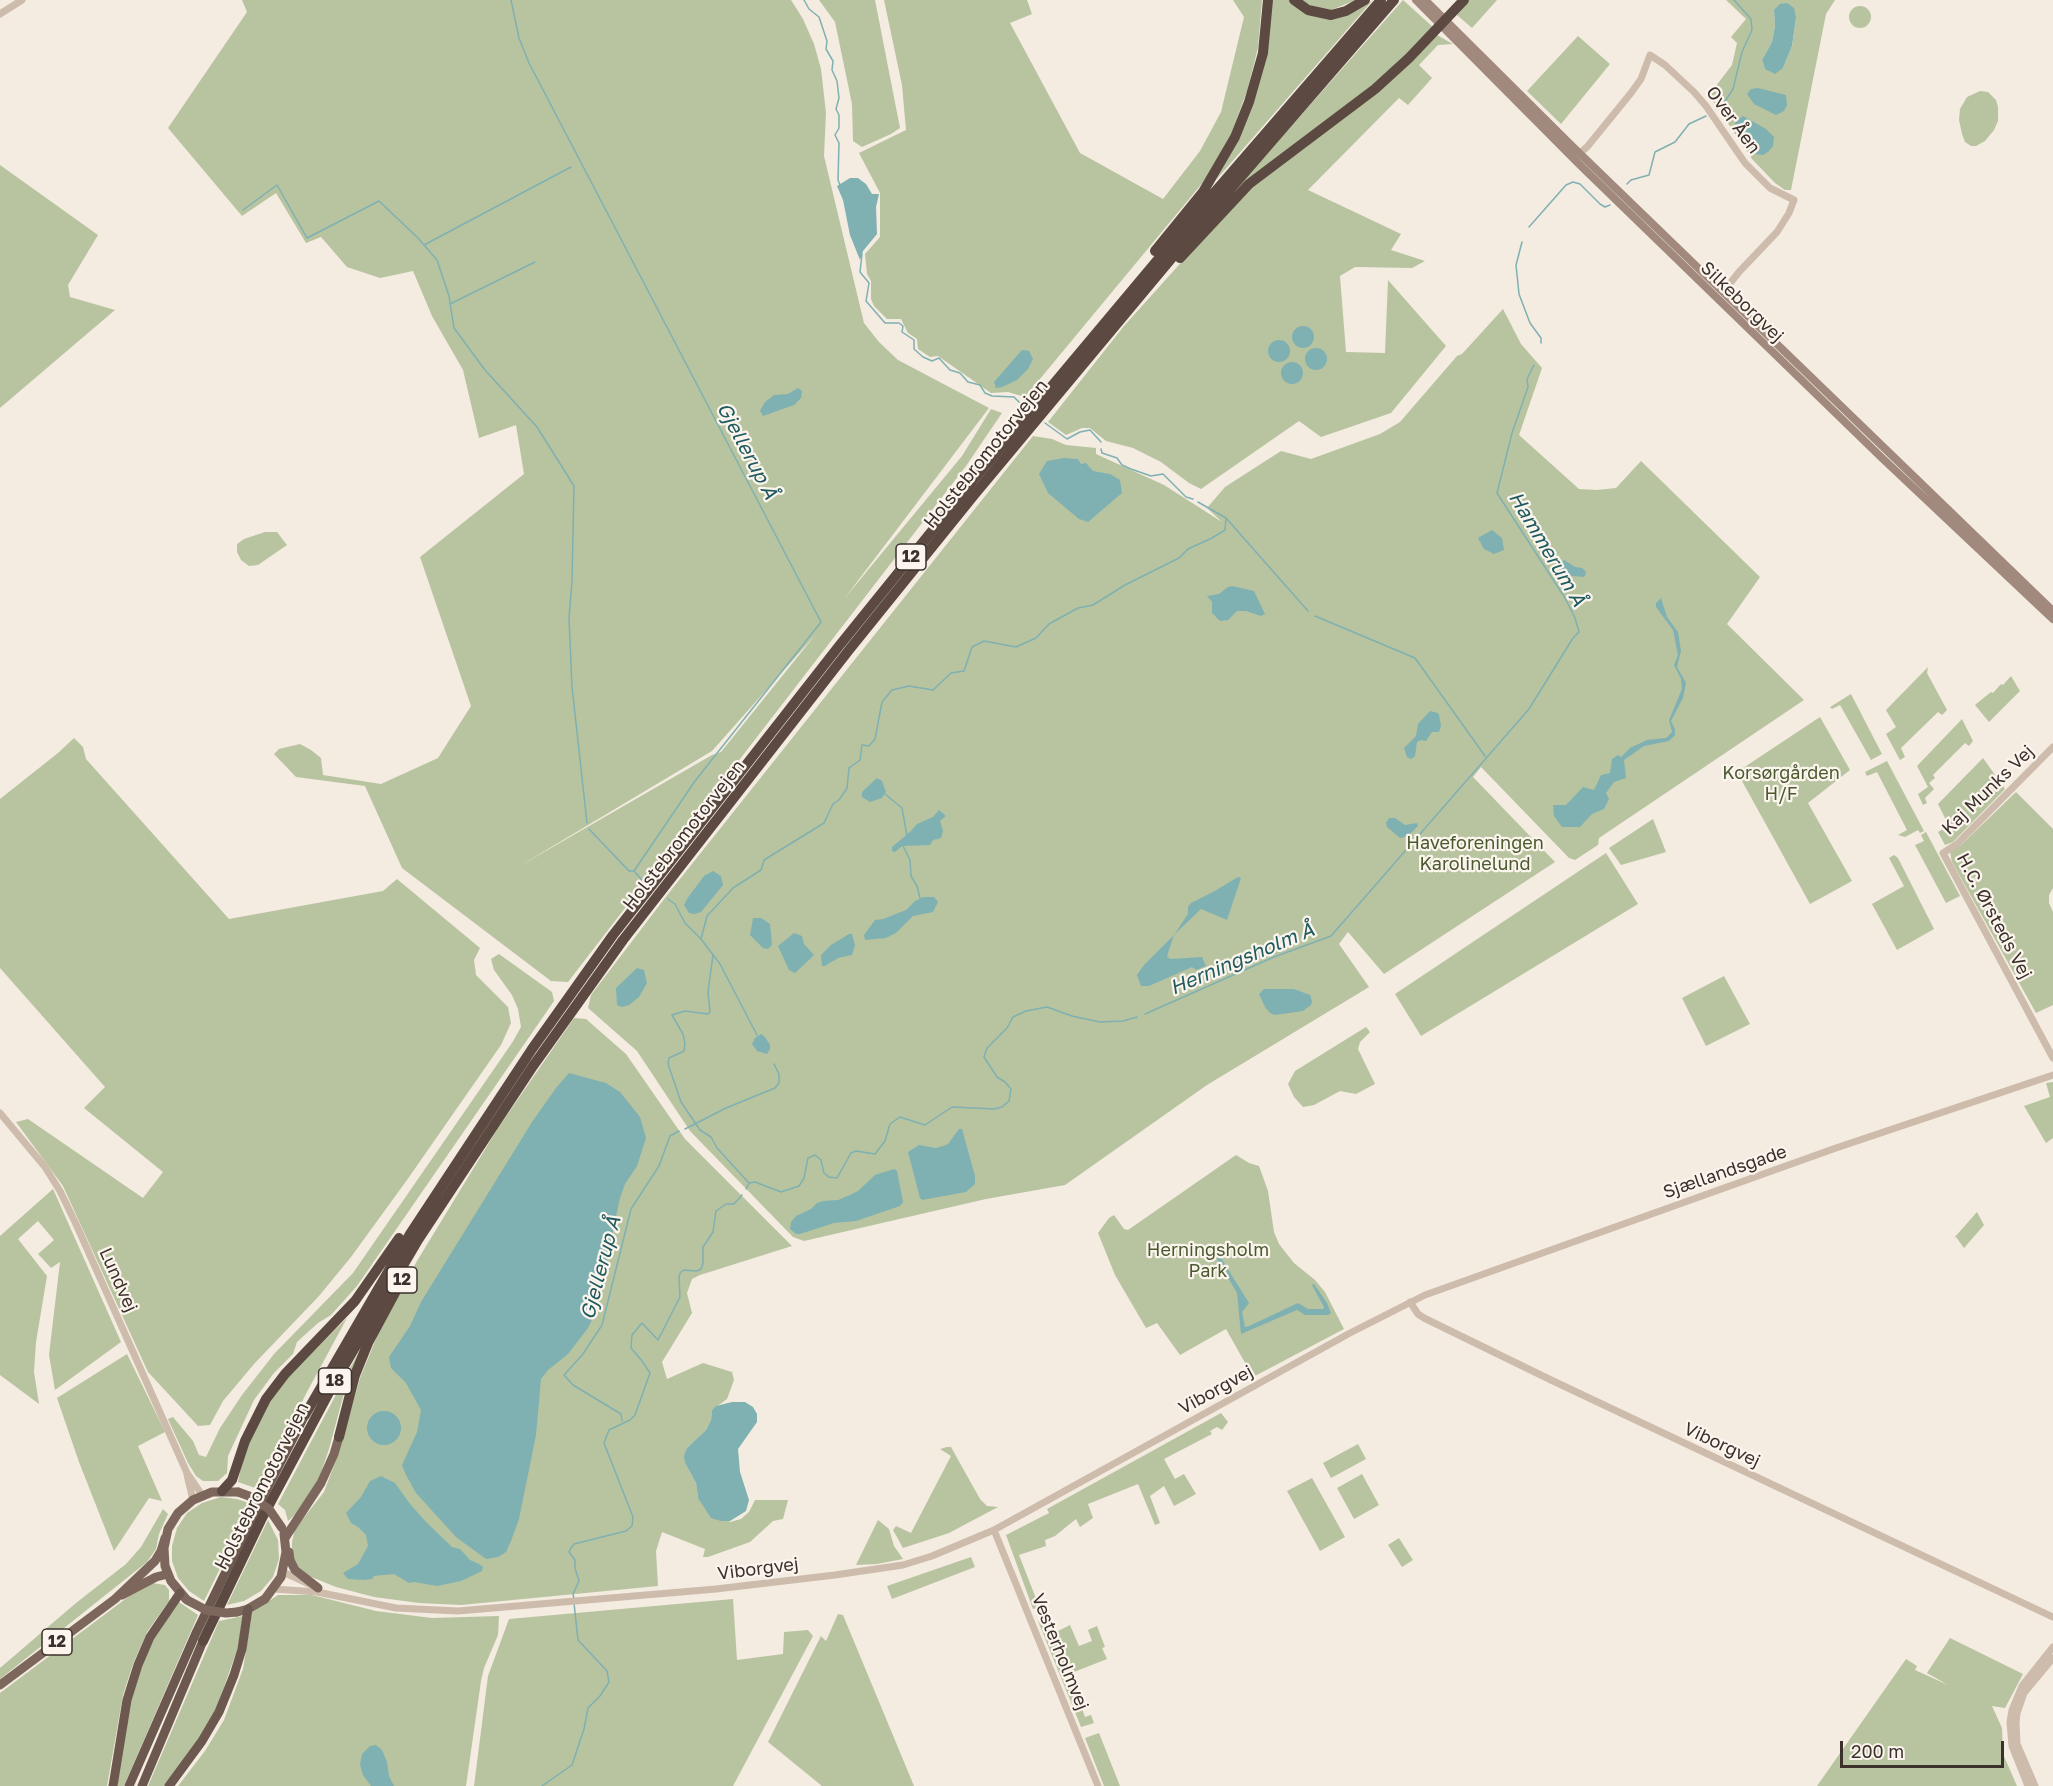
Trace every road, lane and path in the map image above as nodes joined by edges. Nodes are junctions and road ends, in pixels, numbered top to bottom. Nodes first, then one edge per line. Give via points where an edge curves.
1 (22, 0) edge
2 (1268, 0) edge
3 (1294, 0) edge
4 (1365, 0) edge
5 (1416, 0) edge
6 (1425, 0) edge
7 (1464, 0) edge
8 (1389, 1) edge
9 (0, 14) edge
10 (1444, 23) junction
11 (1580, 153) junction
12 (1794, 200) joint
13 (1724, 291) junction
14 (1107, 333) junction
15 (1040, 399) junction
16 (2053, 611) edge
17 (2053, 619) edge
18 (2053, 747) edge
19 (1943, 853) joint
20 (2053, 1058) edge
21 (2053, 1075) edge
22 (0, 1113) edge
23 (488, 1132) junction
24 (471, 1138) junction
25 (1410, 1302) junction
26 (305, 1414) joint
27 (339, 1437) joint
28 (187, 1473) junction
29 (222, 1491) junction
30 (202, 1495) junction
31 (193, 1500) junction
32 (309, 1502) junction
33 (994, 1530) junction
34 (283, 1533) junction
35 (165, 1538) junction
36 (283, 1572) junction
37 (168, 1574) junction
38 (318, 1588) junction
39 (274, 1589) junction
40 (336, 1596) junction
41 (184, 1597) junction
42 (115, 1599) junction
43 (248, 1609) junction
44 (2053, 1617) edge
45 (203, 1641) joint
46 (2053, 1647) edge
47 (2053, 1658) edge
48 (0, 1685) edge
49 (113, 1786) edge
50 (129, 1786) edge
51 (142, 1786) edge
52 (169, 1786) edge
53 (1098, 1786) edge
54 (2028, 1786) edge
55 (2035, 1786) edge

1 - 9 street
2 - 15 highway via 1257,78 1235,137 1218,168
3 - 4 highway via 1308,10 1331,15
5 - 10 main road, Silkeborgvej
6 - 10 main road, Silkeborgvej
7 - 10 highway
8 - 14 highway, Holstebromotorvejen / 12
8 - 15 highway, Holstebromotorvejen / 12 via 1207,201
10 - 11 main road, Silkeborgvej
10 - 14 highway via 1375,89 1249,184 1124,320
10 - 17 main road, Silkeborgvej via 1580,165
11 - 12 street, Over Åen via 1631,93 1650,55 1694,92 1745,163 1770,188
11 - 13 main road, Silkeborgvej
12 - 13 street, Silkeborgvej via 1782,225
13 - 16 main road, Silkeborgvej
14 - 23 highway, Holstebromotorvejen / 12 via 849,650 623,940
15 - 24 highway, Holstebromotorvejen / 12 via 839,646 613,936
18 - 19 street, Kaj Munks Vej via 1957,844
19 - 20 street, H.C. Ørsteds Vej
21 - 25 street, Sjællandsgade via 1530,1256
22 - 28 street, Lundvej via 60,1191
23 - 27 highway, 12 via 368,1343
23 - 45 highway, Holstebromotorvejen / 18 via 418,1240 333,1385 261,1520
24 - 26 highway, Holstebromotorvejen / 18
24 - 29 highway, 12 via 355,1301 266,1399 245,1440 232,1480
25 - 33 street, Viborgvej
25 - 44 street, Viborgvej via 1424,1318
26 - 50 highway, Holstebromotorvejen / 18 via 196,1633
27 - 32 main road, 12
28 - 30 street, Lundvej
28 - 31 street, Lundvej
29 - 30 main road, 12
29 - 34 main road, bridge via 249,1496 269,1509
30 - 31 main road, 12
31 - 35 main road, 12 via 178,1513
32 - 34 main road, 12
32 - 38 main road via 290,1538 290,1560 295,1570
33 - 40 street, Viborgvej via 932,1556 880,1569 716,1589 458,1611 396,1608
33 - 53 street, Vesterholmvej
34 - 36 main road, 12
35 - 37 main road
35 - 42 main road, 12 via 155,1561
36 - 38 street, Viborgvej
36 - 39 main road, 12
37 - 41 main road
37 - 42 main road, 12
38 - 40 street, Viborgvej
39 - 40 street, Viborgvej
39 - 43 main road, 12
41 - 43 main road, 12, bridge via 216,1612
41 - 49 highway via 150,1636 138,1665 127,1700
42 - 48 main road, 12
43 - 52 highway via 239,1658 219,1712
45 - 51 highway, Holstebromotorvejen / 18
46 - 54 street via 2022,1686 2012,1710 2012,1746
47 - 55 street via 2024,1693 2017,1713 2018,1744

